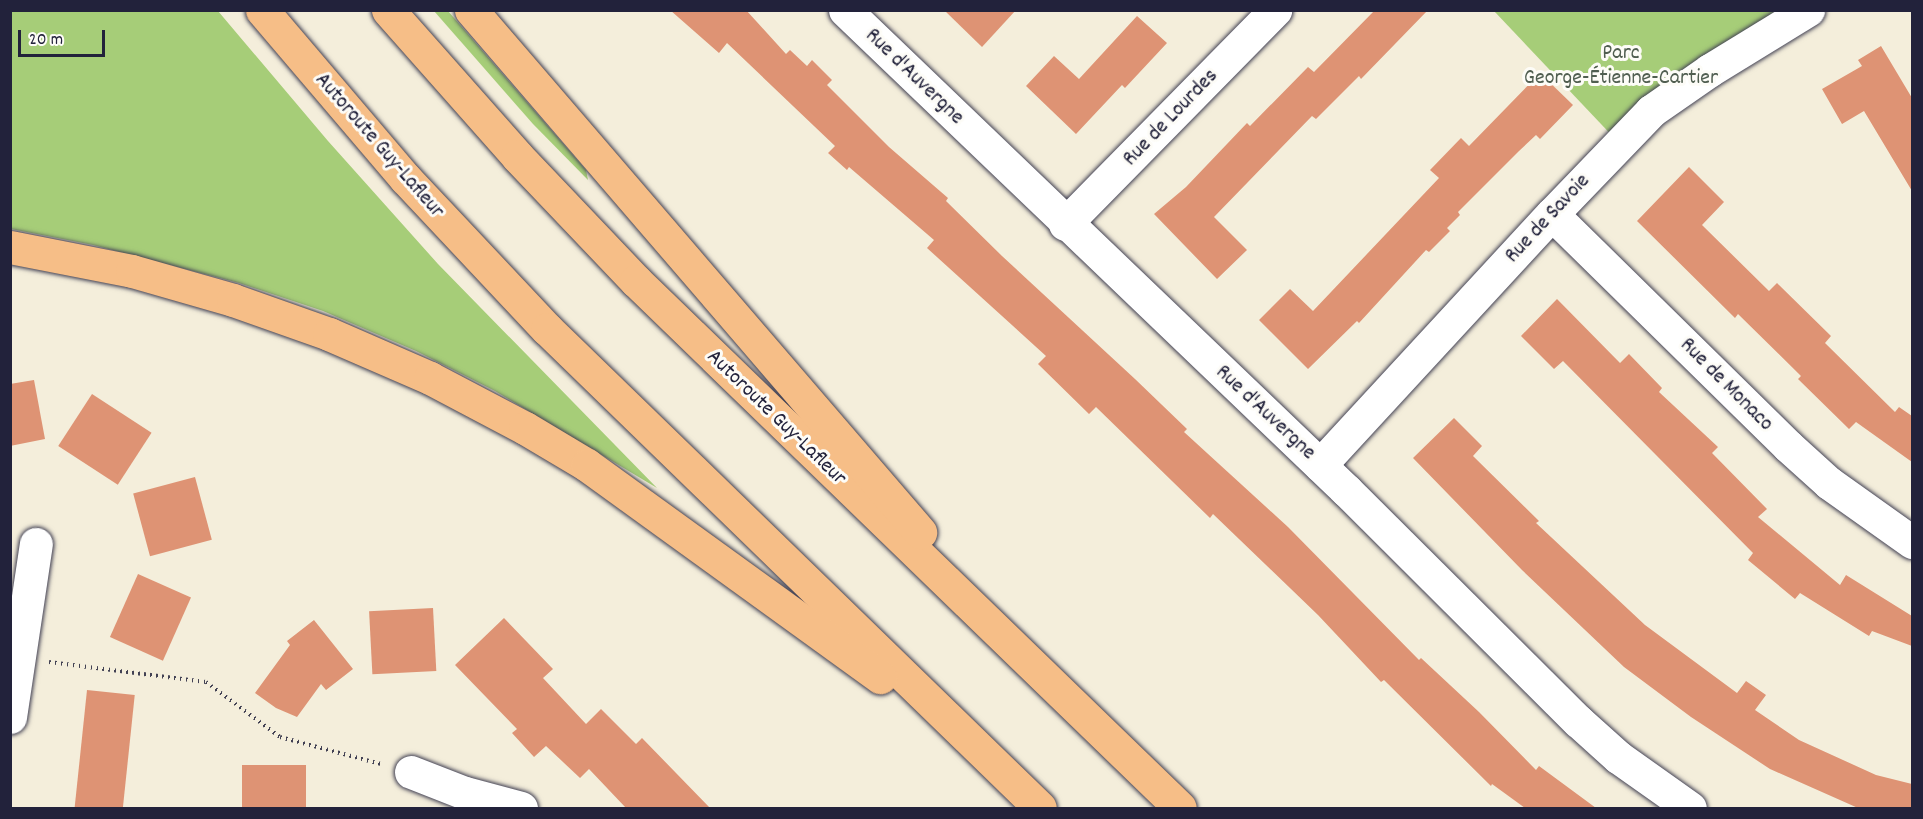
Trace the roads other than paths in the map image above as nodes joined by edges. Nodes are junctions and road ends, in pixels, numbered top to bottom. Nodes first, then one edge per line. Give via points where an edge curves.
1 (262, 10) edge
2 (388, 10) edge
3 (471, 10) edge
4 (845, 10) edge
5 (1275, 10) edge
6 (1808, 10) edge
7 (1552, 214) junction
8 (1065, 224) junction
9 (10, 247) edge
10 (1320, 465) junction
11 (1912, 542) edge
12 (36, 544) dead end
13 (1050, 683) junction
14 (10, 717) edge
15 (980, 751) junction
16 (411, 772) road end
17 (521, 808) edge
18 (1040, 808) edge
19 (1180, 808) edge
20 (1690, 808) edge

1 - 15 highway, Autoroute Guy-Lafleur via 405,178 547,329
2 - 13 highway, Autoroute Guy-Lafleur via 517,156 636,281
3 - 13 highway
4 - 8 street, Rue d'Auvergne
5 - 8 street, Rue de Lourdes
6 - 7 street, Rue de Savoie via 1652,111
7 - 10 street, Rue de Savoie
7 - 11 street, Rue de Monaco via 1788,446 1829,483
8 - 10 street, Rue d'Auvergne
9 - 15 highway via 132,271 252,306 378,354 471,399 611,481
10 - 20 street, Rue d'Auvergne via 1578,721 1618,757
12 - 14 street
13 - 19 highway, Autoroute Guy-Lafleur
15 - 18 highway, Autoroute Guy-Lafleur
16 - 17 street via 465,793

